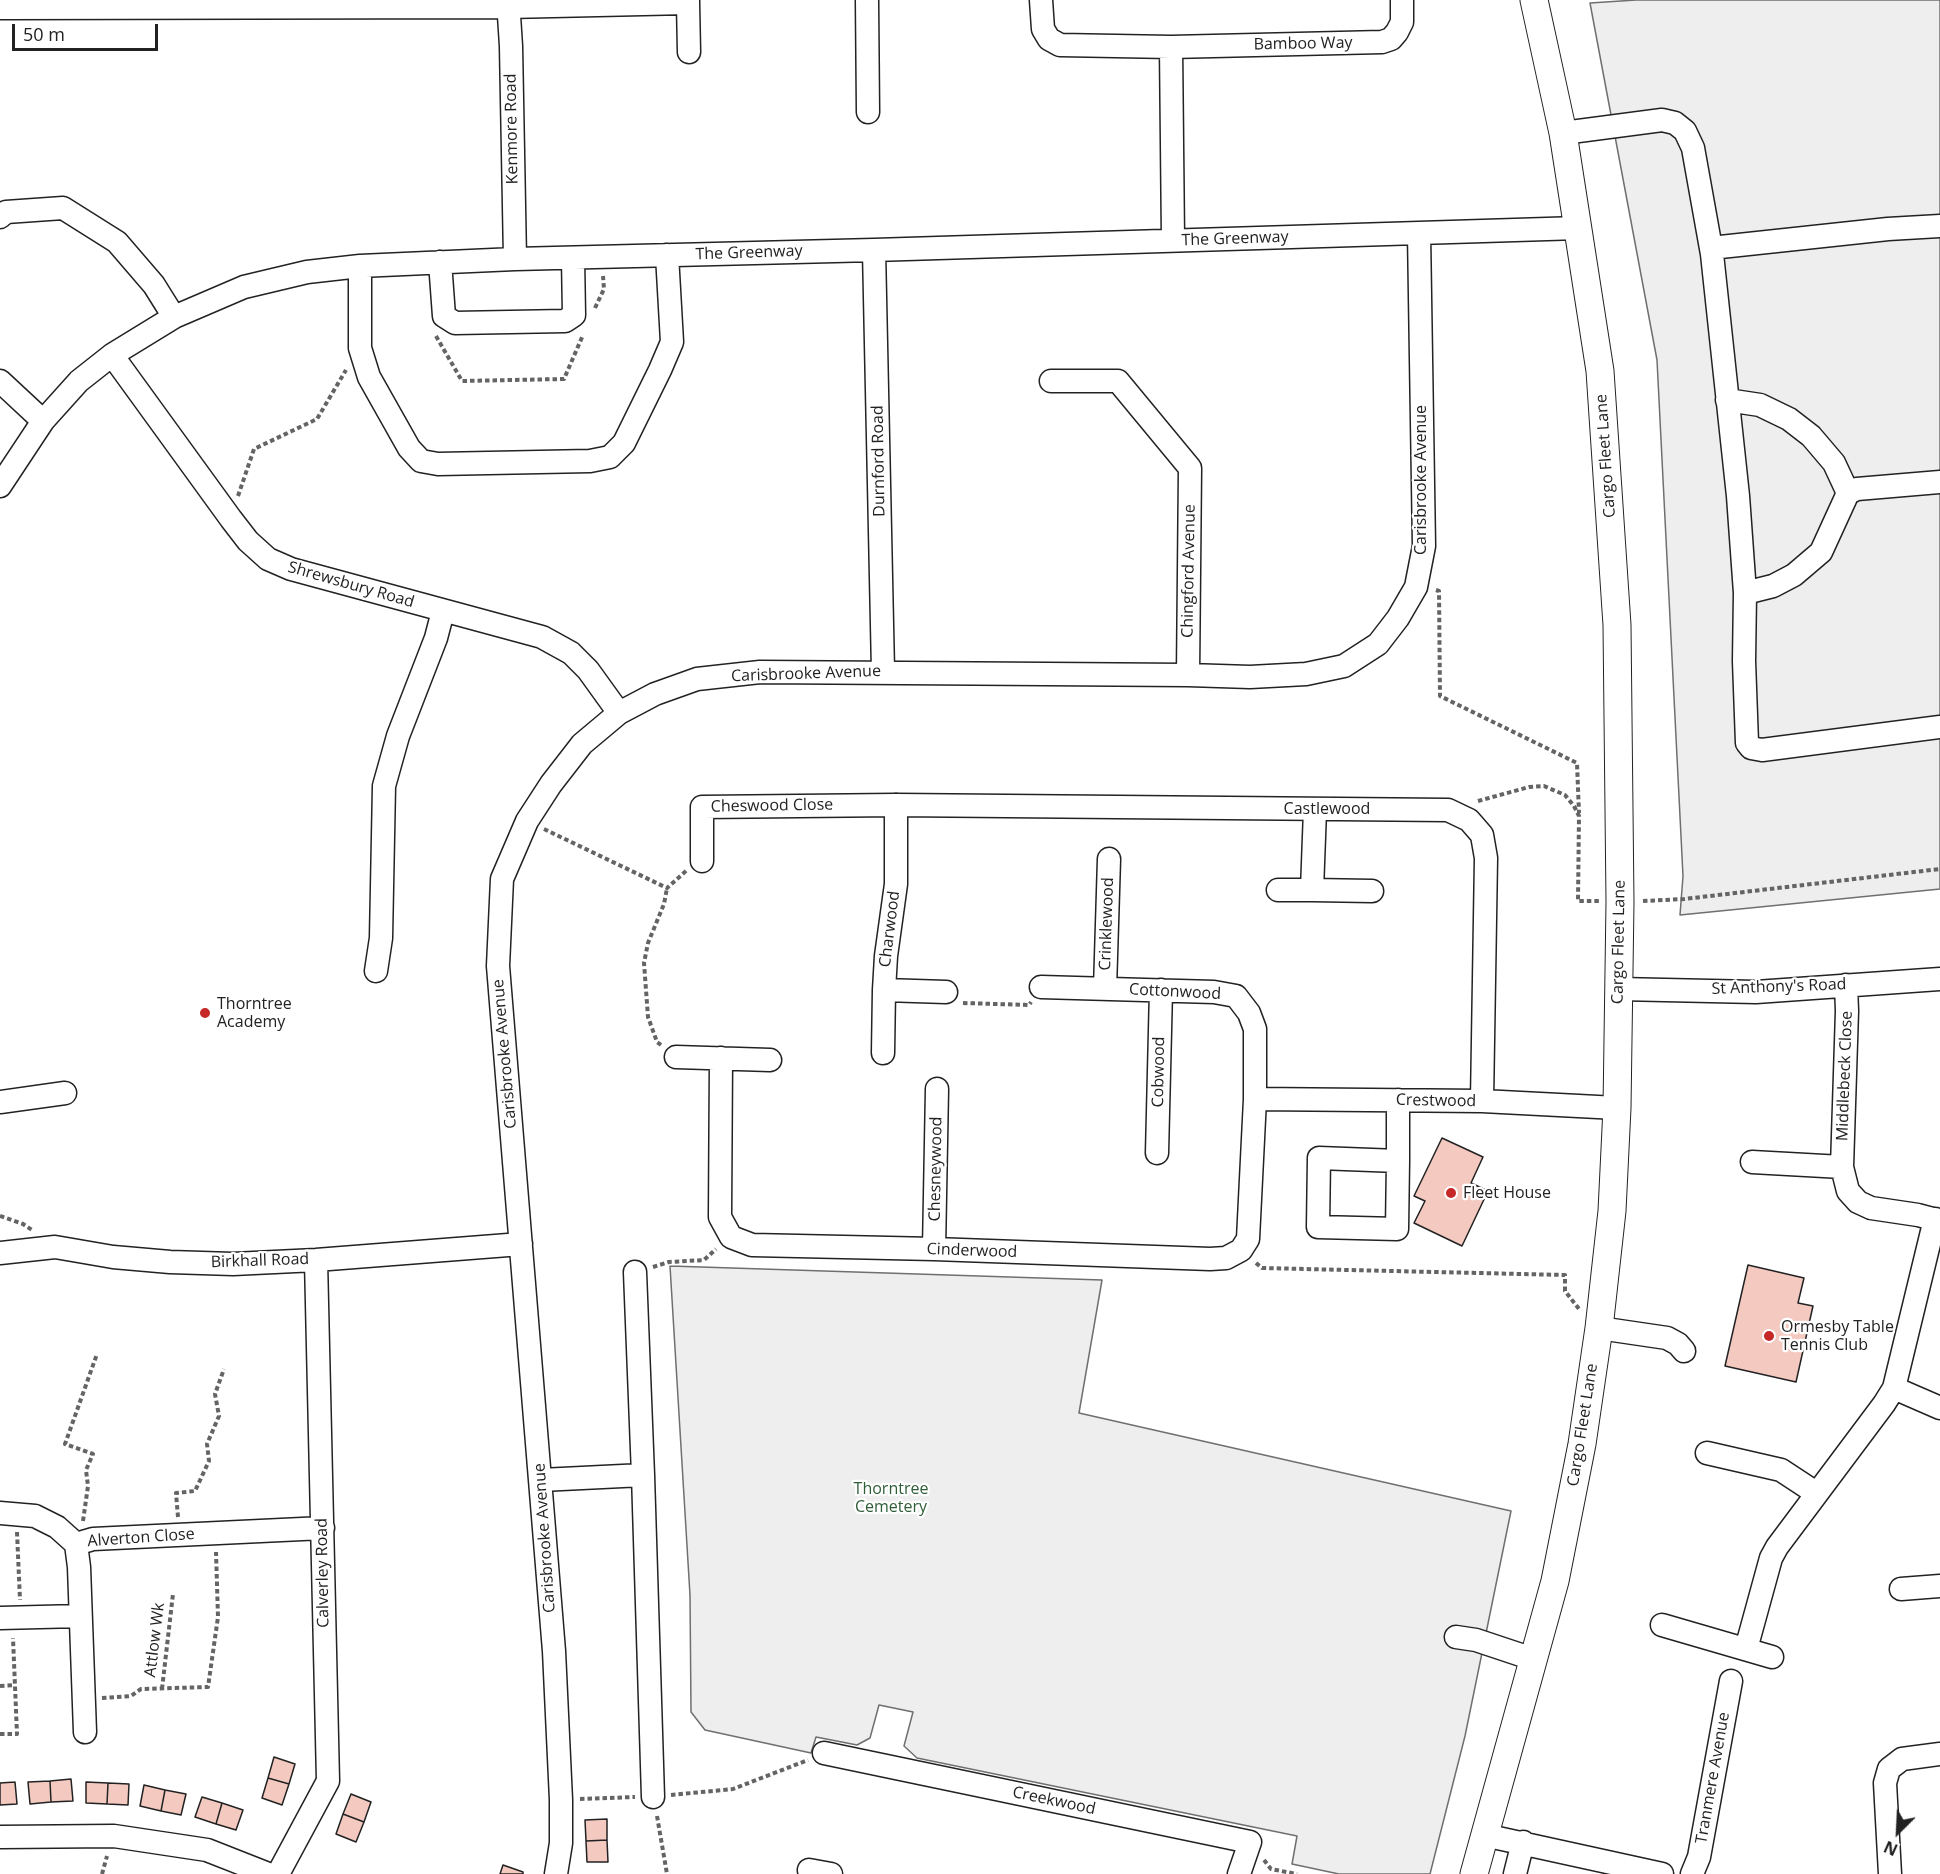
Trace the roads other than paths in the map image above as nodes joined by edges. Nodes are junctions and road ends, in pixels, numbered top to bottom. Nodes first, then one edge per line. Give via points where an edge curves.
1 (867, 0) edge
2 (1041, 0) edge
3 (1402, 0) edge
4 (1534, 0) edge
5 (688, 2) edge
6 (508, 3) edge
7 (0, 8) edge
8 (1171, 47) junction
9 (689, 52) dead end
10 (868, 112) dead end
11 (1563, 133) junction
12 (0, 217) edge
13 (1940, 226) edge
14 (1579, 228) junction
15 (1419, 233) junction
16 (1173, 240) junction
17 (1711, 248) junction
18 (874, 250) junction
19 (667, 255) junction
20 (573, 258) junction
21 (515, 259) junction
22 (440, 262) junction
23 (360, 266) junction
24 (174, 317) junction
25 (112, 355) junction
26 (0, 381) edge
27 (1051, 381) dead end
28 (1727, 400) junction
29 (43, 421) junction
30 (1940, 482) edge
31 (0, 486) edge
32 (1848, 493) junction
33 (1745, 593) junction
34 (443, 611) junction
35 (884, 671) junction
36 (1188, 675) junction
37 (619, 713) junction
38 (1940, 727) edge
39 (896, 804) junction
40 (1315, 810) junction
41 (1109, 858) dead end
42 (702, 861) road end
43 (1278, 890) dead end
44 (1312, 890) junction
45 (1372, 891) dead end
46 (376, 971) dead end
47 (1940, 979) edge
48 (1846, 985) junction
49 (1041, 987) road end
50 (1105, 989) junction
51 (1619, 989) junction
52 (884, 990) junction
53 (1161, 990) junction
54 (946, 992) road end
55 (883, 1053) dead end
56 (676, 1057) road end
57 (721, 1058) junction
58 (770, 1060) dead end
59 (938, 1089) dead end
60 (65, 1093) dead end
61 (1255, 1099) junction
62 (1398, 1100) junction
63 (1482, 1101) junction
64 (0, 1102) edge
65 (1617, 1108) junction
66 (1157, 1153) dead end
67 (1398, 1161) junction
68 (1752, 1162) dead end
69 (1842, 1167) junction
70 (1938, 1220) edge
71 (522, 1244) junction
72 (934, 1249) junction
73 (0, 1253) edge
74 (316, 1260) junction
75 (635, 1272) road end
76 (1599, 1329) junction
77 (1684, 1351) dead end
78 (1894, 1388) junction
79 (1940, 1408) edge
80 (1707, 1453) dead end
81 (643, 1476) junction
82 (541, 1480) junction
83 (1816, 1493) junction
84 (8, 1513) edge
85 (323, 1528) junction
86 (76, 1544) junction
87 (1940, 1586) edge
88 (1901, 1589) dead end
89 (80, 1616) junction
90 (6, 1618) edge
91 (1662, 1625) dead end
92 (1456, 1637) dead end
93 (1746, 1649) junction
94 (1772, 1657) dead end
95 (1533, 1659) junction
96 (1731, 1681) dead end
97 (85, 1731) dead end
98 (824, 1754) road end
99 (1940, 1754) edge
100 (653, 1797) road end
101 (1484, 1834) junction
102 (0, 1837) edge
103 (1523, 1842) junction
104 (268, 1874) edge
105 (278, 1874) edge
106 (556, 1874) edge
107 (1239, 1874) edge
108 (1474, 1874) edge
109 (1515, 1874) edge
110 (1662, 1874) edge
111 (1692, 1874) edge
112 (1890, 1874) edge

1 - 10 street
2 - 8 street, Bamboo Way via 1043,29 1049,39 1060,45
3 - 8 street, Bamboo Way via 1402,22 1391,39 1382,42
4 - 11 main road, Cargo Fleet Lane
5 - 6 street
5 - 9 street
6 - 7 street
6 - 21 street, Kenmore Road
8 - 16 street
11 - 14 main road, Cargo Fleet Lane
11 - 17 street via 1662,120 1675,123 1685,131 1693,148
12 - 24 street via 6,212 63,208 117,242 154,285
13 - 17 street
14 - 15 street, The Greenway
14 - 51 main road, Cargo Fleet Lane via 1600,371 1617,625
15 - 16 street, The Greenway
15 - 36 street, Carisbrooke Avenue via 1424,546 1416,587 1378,644 1344,666 1306,674
16 - 18 street, The Greenway
17 - 28 street
18 - 19 street, The Greenway
18 - 35 street, Durnford Road
19 - 20 street, The Greenway
19 - 23 street via 672,342 624,443 610,457 590,461 421,461 409,448 369,377 360,348
20 - 21 street, The Greenway
20 - 22 street via 574,315 565,321 455,323 444,315
21 - 22 street, The Greenway
22 - 23 street, The Greenway
23 - 24 street, The Greenway via 307,272 244,287
24 - 25 street, The Greenway
25 - 29 street, The Greenway via 80,381
25 - 34 street, Shrewsbury Road via 231,519 268,559 291,569
26 - 29 street
27 - 36 street, Chingford Avenue via 1118,381 1190,468
28 - 32 street via 1760,405 1789,419 1811,436 1834,463
28 - 33 street
29 - 31 street, The Greenway
30 - 32 street
32 - 33 street via 1821,552 1794,575 1773,586
33 - 38 street via 1747,743 1751,748 1762,750
34 - 37 street, Shrewsbury Road via 542,637 571,653
34 - 46 street via 384,786 381,938
35 - 36 street, Carisbrooke Avenue
35 - 37 street, Carisbrooke Avenue via 760,672 697,679 655,694
37 - 71 street, Carisbrooke Avenue via 582,744 551,784 527,821 502,879 498,966
39 - 40 street, Castlewood
39 - 42 street, Cheswood Close via 702,807
39 - 52 street, Charwood via 896,884
40 - 44 street
40 - 63 street, Castlewood via 1448,810 1469,820 1482,836 1486,858
41 - 50 street, Crinklewood
43 - 44 street
44 - 45 street
47 - 48 street, St Anthony's Road
48 - 51 street, St Anthony's Road via 1756,992
48 - 69 street, Middlebeck Close
49 - 50 street, Cottonwood
50 - 53 street, Cottonwood
51 - 65 main road, Cargo Fleet Lane
52 - 54 street, Charwood
52 - 55 street
53 - 61 street, Cottonwood via 1236,996 1255,1029
53 - 66 street, Cobwood
56 - 57 street
57 - 58 street
57 - 72 street, Cinderwood via 720,1217 731,1237 752,1245
59 - 72 street, Chesneywood
60 - 64 street
61 - 62 street, Crestwood
61 - 72 street, Cinderwood via 1248,1239 1240,1250 1226,1258
62 - 63 street, Crestwood
62 - 67 street
63 - 65 street, Crestwood
65 - 76 main road, Cargo Fleet Lane via 1612,1211
67 - 67 street via 1319,1158 1318,1227 1397,1229
68 - 69 street
69 - 70 street, Middlebeck Close via 1848,1191 1858,1202
70 - 78 street
71 - 74 street, Birkhall Road
71 - 82 street, Carisbrooke Avenue
73 - 74 street, Birkhall Road via 55,1247 170,1262
74 - 85 street, Calverley Road
75 - 81 street
76 - 77 street via 1667,1338
76 - 95 main road, Cargo Fleet Lane via 1582,1444 1555,1581
78 - 79 street
78 - 83 street
80 - 83 street via 1781,1470
81 - 82 street
81 - 100 street
82 - 106 street, Carisbrooke Avenue via 561,1800
83 - 93 street via 1771,1558
84 - 86 street via 35,1516 57,1527
85 - 86 street, Alverton Close via 93,1539
85 - 105 street, Calverley Road via 328,1781
86 - 89 street, Alverton Close
87 - 88 street
89 - 90 street
89 - 97 street, Alverton Close
91 - 93 street
92 - 95 street
93 - 94 street
95 - 101 main road, Cargo Fleet Lane
96 - 111 street, Tranmere Avenue via 1699,1857
98 - 107 street, Creekwood via 1250,1842
99 - 112 street via 1902,1759 1889,1769 1885,1783
101 - 103 street
101 - 108 main road, Cargo Fleet Lane
102 - 104 street via 114,1836 207,1850
103 - 109 street
103 - 110 street

